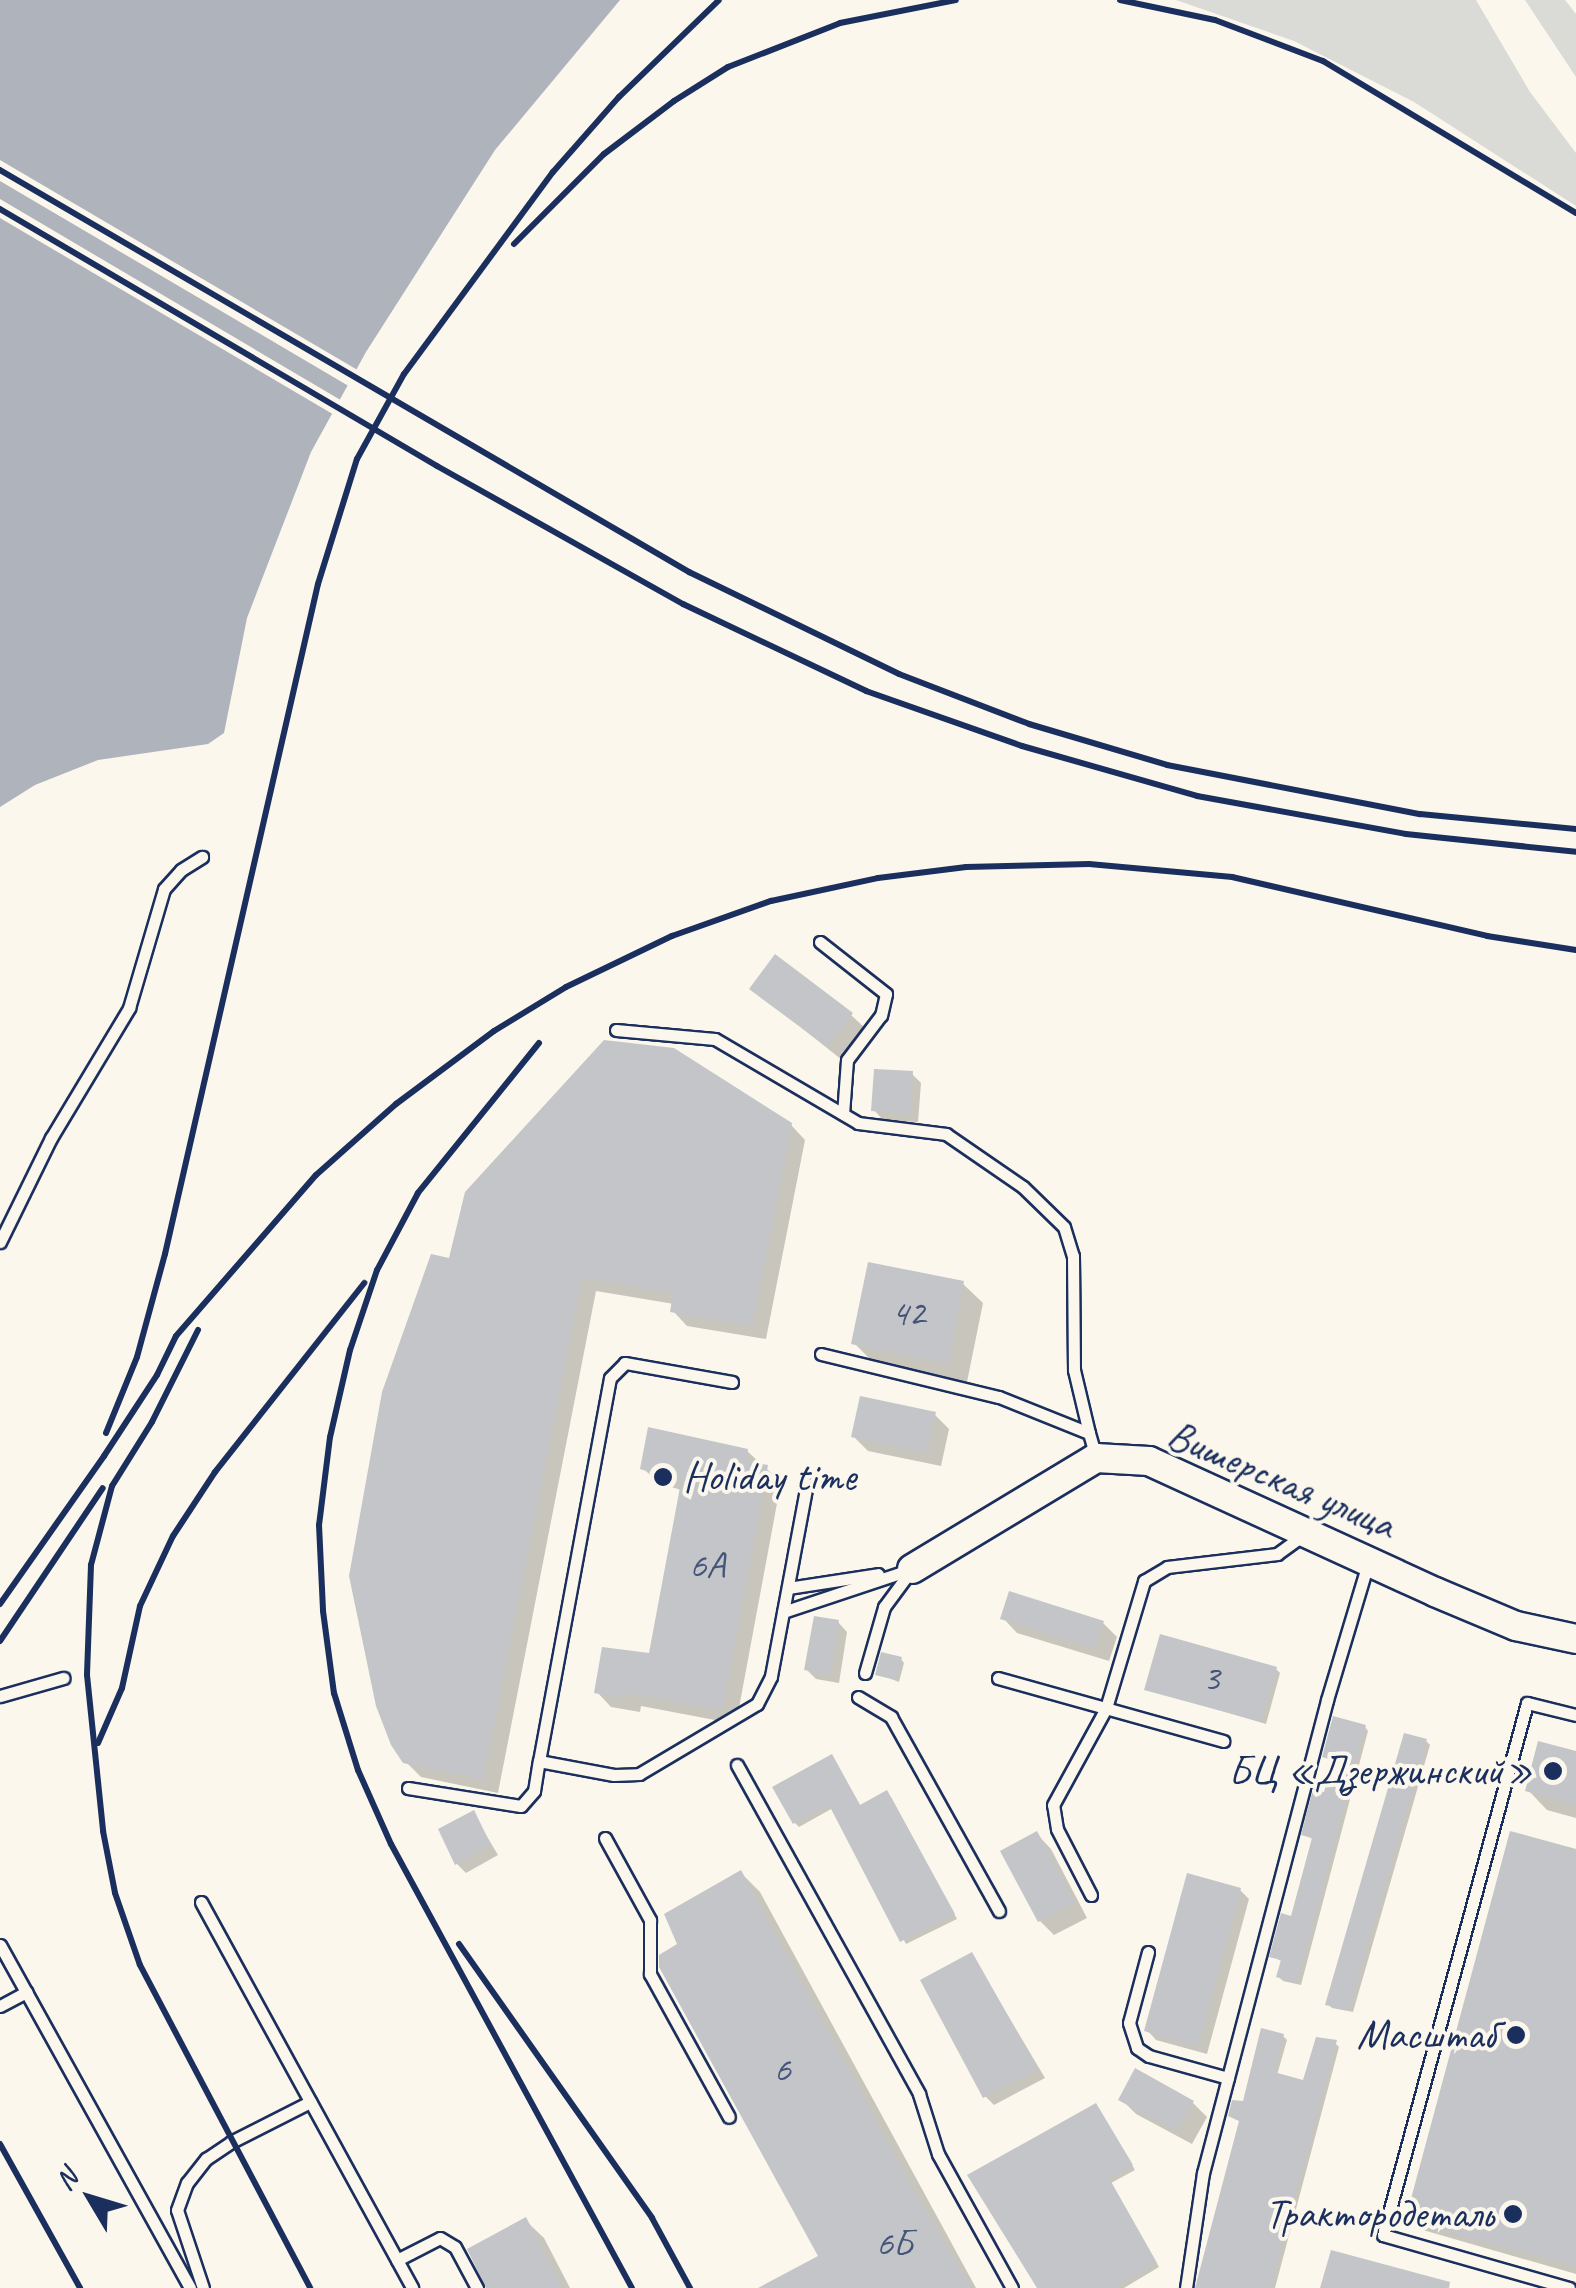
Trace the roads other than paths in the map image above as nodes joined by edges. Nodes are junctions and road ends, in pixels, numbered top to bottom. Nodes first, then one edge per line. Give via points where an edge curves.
1 (202, 857) dead end
2 (820, 942) dead end
3 (616, 1030) dead end
4 (843, 1114) junction
5 (0, 1242) edge
6 (821, 1354) dead end
7 (732, 1382) dead end
8 (1093, 1446) junction
9 (807, 1483) dead end
10 (1307, 1532) junction
11 (1368, 1560) junction
12 (912, 1569) junction
13 (788, 1588) junction
14 (783, 1612) junction
15 (1576, 1639) edge
16 (865, 1673) dead end
17 (63, 1678) dead end
18 (998, 1678) dead end
19 (0, 1696) edge
20 (858, 1697) dead end
21 (1106, 1708) junction
22 (1576, 1715) edge
23 (1223, 1741) dead end
24 (539, 1761) junction
25 (736, 1765) dead end
26 (408, 1788) dead end
27 (605, 1838) dead end
28 (1092, 1895) dead end
29 (202, 1902) dead end
30 (999, 1911) dead end
31 (0, 1945) edge
32 (1148, 1952) dead end
33 (26, 1992) junction
34 (0, 2006) edge
35 (1228, 2078) junction
36 (310, 2102) junction
37 (729, 2116) dead end
38 (397, 2260) junction
39 (190, 2288) edge
40 (204, 2288) edge
41 (412, 2288) edge
42 (477, 2288) edge
43 (1012, 2288) edge
44 (1186, 2288) edge
45 (1569, 2288) edge

1 - 5 lane via 164,889 129,1008 51,1138
2 - 4 lane via 886,994 882,1015 848,1060
3 - 4 lane via 715,1039
4 - 8 lane via 858,1123 946,1134 1023,1188 1064,1227 1074,1256 1074,1370
6 - 8 lane via 999,1397
7 - 24 lane via 625,1363 610,1378
8 - 10 street, Вишерская улица via 1149,1461
8 - 12 street, Вишерская улица
9 - 13 lane
10 - 11 street, Вишерская улица
10 - 21 lane via 1277,1554 1153,1572 1138,1594
11 - 15 street, Вишерская улица via 1516,1626
11 - 35 lane
12 - 13 lane
12 - 14 lane
12 - 16 lane via 884,1607
13 - 14 lane
14 - 24 lane via 766,1692 746,1713 639,1774
17 - 19 lane
18 - 21 lane
20 - 30 lane via 891,1717
21 - 23 lane
21 - 28 lane via 1053,1806 1056,1829
22 - 45 lane via 1527,1703 1383,2235
24 - 26 lane via 534,1791 520,1806
25 - 43 lane via 919,2094 938,2154
27 - 37 lane via 650,1920 650,1974
29 - 36 lane
31 - 33 lane
32 - 35 lane via 1128,2023 1137,2048
33 - 34 lane
33 - 39 lane
35 - 44 lane via 1203,2173
36 - 38 lane
36 - 40 lane via 206,2159 187,2183 177,2210
38 - 41 lane
38 - 42 lane via 440,2238 455,2247

